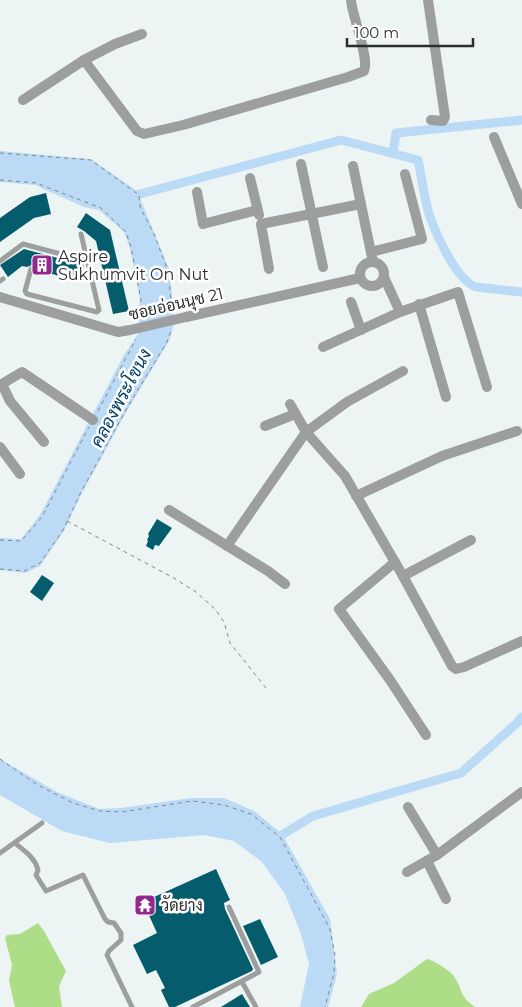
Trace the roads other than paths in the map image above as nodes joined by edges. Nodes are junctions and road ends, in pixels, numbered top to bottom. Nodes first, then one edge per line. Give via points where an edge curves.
1 (350, 0) edge
2 (428, 0) edge
3 (142, 34) dead end
4 (84, 60) junction
5 (22, 100) dead end
6 (430, 120) dead end
7 (494, 137) dead end
8 (301, 164) dead end
9 (354, 166) dead end
10 (405, 174) dead end
11 (250, 178) dead end
12 (197, 192) dead end
13 (361, 204) junction
14 (522, 204) edge
15 (258, 210) junction
16 (312, 214) junction
17 (261, 224) junction
18 (81, 234) dead end
19 (372, 257) junction
20 (0, 261) edge
21 (87, 261) junction
22 (323, 267) dead end
23 (31, 269) dead end
24 (269, 270) dead end
25 (384, 277) junction
26 (360, 278) junction
27 (0, 297) edge
28 (351, 302) dead end
29 (420, 304) junction
30 (400, 312) junction
31 (361, 330) junction
32 (324, 348) dead end
33 (403, 370) dead end
34 (1, 384) edge
35 (487, 387) dead end
36 (446, 397) dead end
37 (290, 404) dead end
38 (295, 414) junction
39 (93, 420) road end
40 (265, 426) dead end
41 (517, 431) dead end
42 (306, 432) junction
43 (44, 442) dead end
44 (0, 447) edge
45 (20, 474) dead end
46 (356, 496) junction
47 (169, 510) dead end
48 (471, 540) dead end
49 (227, 546) junction
50 (395, 562) junction
51 (403, 576) junction
52 (285, 584) dead end
53 (522, 641) edge
54 (426, 735) dead end
55 (522, 792) edge
56 (408, 807) dead end
57 (42, 823) dead end
58 (15, 843) junction
59 (0, 853) edge
60 (437, 855) junction
61 (427, 861) junction
62 (407, 872) dead end
63 (446, 899) dead end
64 (229, 907) dead end
65 (242, 982) junction
66 (132, 1007) edge
67 (194, 1007) edge
68 (256, 1007) edge

1 - 4 street via 364,54 364,71 174,128 140,133
2 - 6 street via 445,117 442,121
3 - 4 street
4 - 5 street
7 - 14 street
8 - 16 street
9 - 13 street
10 - 19 street via 422,239
11 - 15 street
12 - 15 street via 203,224
13 - 16 street
13 - 19 street
15 - 17 street
16 - 17 street
16 - 22 street
17 - 24 street
18 - 21 lane
19 - 25 street via 383,268
19 - 26 street via 362,266
20 - 21 lane via 23,244
21 - 23 lane via 96,312 27,294
25 - 26 street via 380,284 372,287
25 - 30 street
26 - 27 street, ซอยอ่อนนุช 21, bridge via 118,332
28 - 31 street
29 - 30 street
29 - 35 street via 458,292
29 - 36 street
30 - 31 street
31 - 32 street
33 - 42 street via 347,402
34 - 39 street via 22,372
34 - 43 street
37 - 38 street
38 - 40 street
38 - 42 street
41 - 46 street via 442,456
42 - 46 street via 345,476
42 - 49 street
44 - 45 street
46 - 50 street
47 - 49 street
48 - 51 street
49 - 52 street
50 - 51 street
50 - 54 street via 339,609
51 - 53 street via 455,668
55 - 60 street
56 - 60 street
57 - 58 lane
58 - 59 lane
58 - 66 lane via 35,861 36,876 46,891 83,875 105,919 114,923 121,933 121,940 107,955
60 - 61 street
61 - 62 street
61 - 63 street
64 - 65 lane via 259,970
65 - 67 lane
65 - 68 lane

